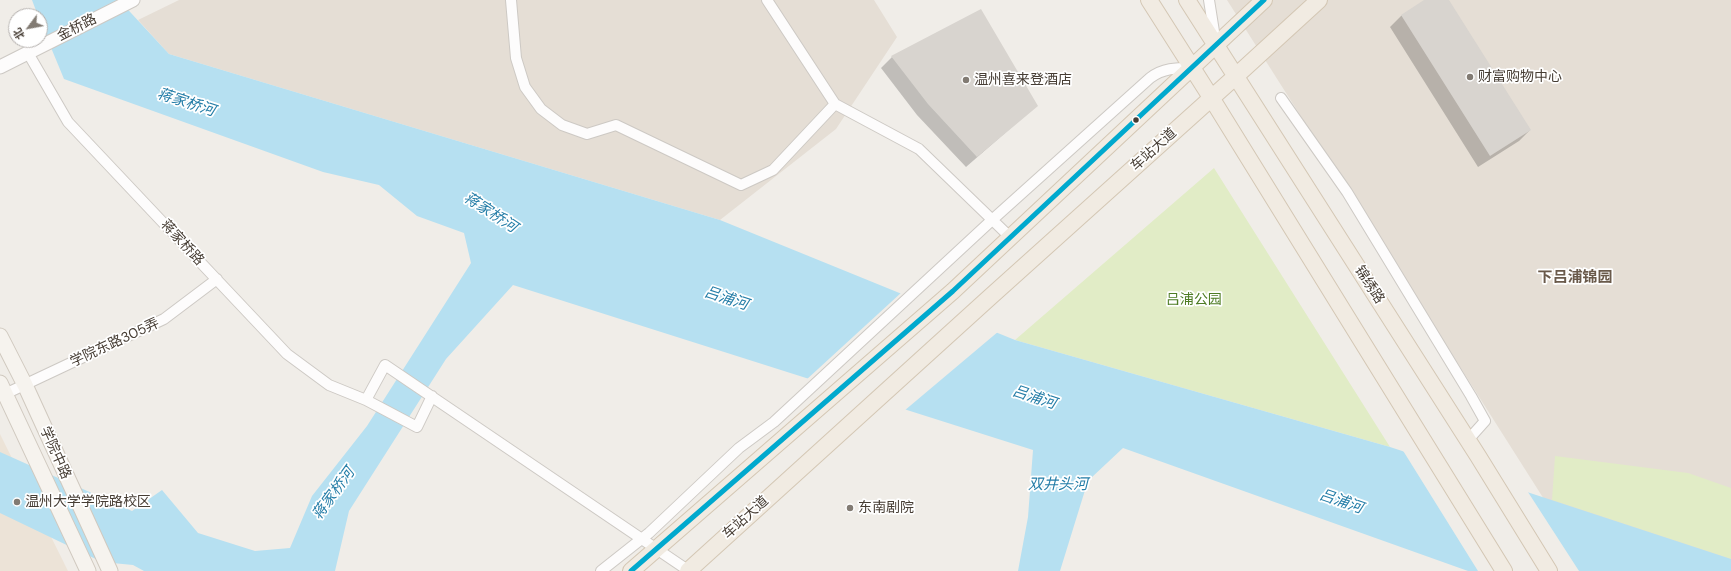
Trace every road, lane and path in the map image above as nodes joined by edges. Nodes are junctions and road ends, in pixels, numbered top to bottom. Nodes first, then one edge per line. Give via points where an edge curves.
1 (133, 0) edge
2 (510, 0) edge
3 (767, 0) edge
4 (1149, 0) edge
5 (1187, 0) edge
6 (1209, 0) edge
7 (1264, 0) edge
8 (1319, 0) edge
9 (1216, 44) junction
10 (28, 53) junction
11 (0, 67) edge
12 (1192, 68) junction
13 (1236, 76) junction
14 (1212, 98) junction
15 (1281, 98) dead end
16 (835, 104) junction
17 (992, 220) junction
18 (1010, 237) junction
19 (217, 279) junction
20 (0, 336) edge
21 (25, 385) junction
22 (3, 388) edge
23 (432, 396) junction
24 (366, 400) junction
25 (1468, 440) junction
26 (641, 539) junction
27 (656, 549) junction
28 (85, 565) edge
29 (108, 568) edge
30 (602, 571) edge
31 (631, 571) edge
32 (689, 571) edge
33 (1504, 571) edge
34 (1549, 571) edge

1 - 10 street, 金桥路
2 - 16 street via 516,58 525,87 541,109 562,125 587,134 616,125 741,185 773,170
3 - 16 street
4 - 12 main road
5 - 9 main road, 锦绣路
6 - 9 street
7 - 9 main road
8 - 13 main road, 车站大道
9 - 12 main road
9 - 13 main road, 锦绣路
10 - 11 street, 金桥路
10 - 19 street, 蒋家桥路 via 68,122
12 - 14 main road
12 - 17 street via 1170,68 1155,74
12 - 18 main road
13 - 14 main road, 车站大道
13 - 25 main road, 锦绣路
14 - 32 main road, 车站大道
14 - 33 main road
15 - 25 street via 1347,192 1485,421
16 - 17 street via 920,149
17 - 18 street
17 - 26 street via 774,422 739,448
18 - 27 main road via 953,291
19 - 21 street, 学院东路305弄 via 164,319
19 - 24 street, 蒋家桥路 via 287,354 329,385
20 - 21 main road, 学院中路
21 - 22 street, 学院东路305弄
21 - 29 main road, 学院中路
22 - 28 main road, 学院中路
23 - 24 street, 蒋家桥路 via 417,427
23 - 24 street via 384,365
23 - 26 street
25 - 34 main road, 锦绣路
26 - 27 street
26 - 30 street
27 - 31 main road
27 - 32 street

